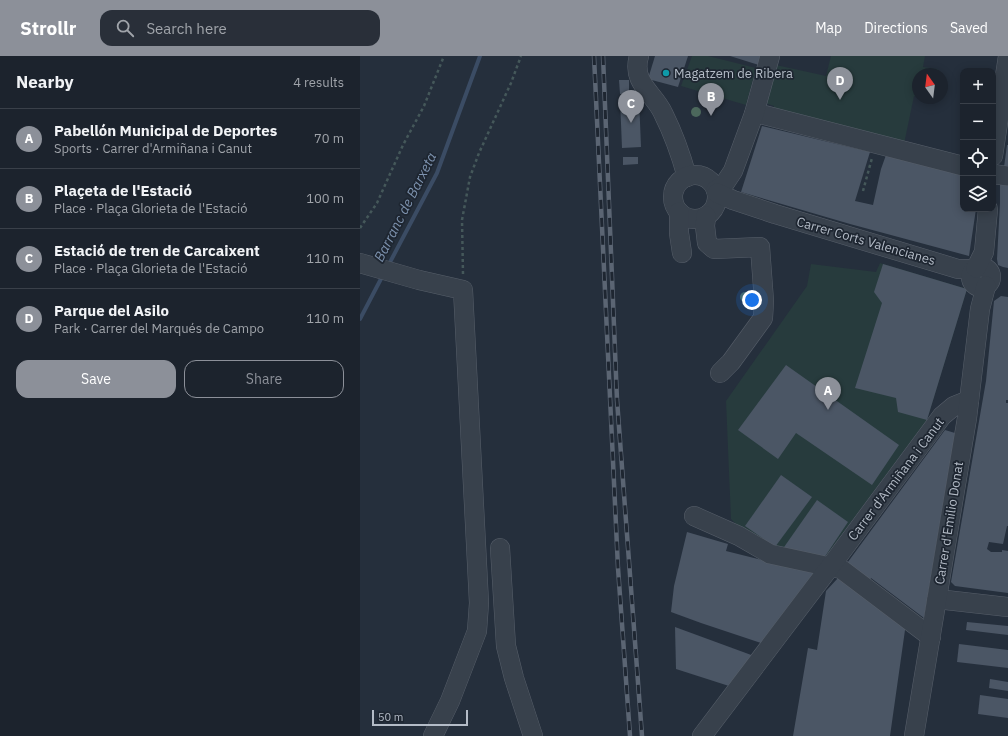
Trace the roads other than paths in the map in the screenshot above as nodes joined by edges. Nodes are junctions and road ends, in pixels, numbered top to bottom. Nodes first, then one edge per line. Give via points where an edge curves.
1 (639, 56) edge
2 (770, 56) edge
3 (1008, 56) edge
4 (1005, 97) edge
5 (754, 114) junction
6 (996, 141) edge
7 (960, 165) edge
8 (996, 174) edge
9 (687, 176) junction
10 (1008, 176) edge
11 (717, 191) junction
12 (679, 212) junction
13 (988, 212) edge
14 (709, 214) junction
15 (775, 214) junction
16 (710, 246) junction
17 (360, 263) edge
18 (984, 275) edge
19 (720, 373) dead end
20 (969, 400) junction
21 (694, 516) dead end
22 (500, 548) dead end
23 (830, 567) junction
24 (937, 599) junction
25 (1008, 607) edge
26 (931, 637) junction
27 (433, 736) edge
28 (533, 736) edge
29 (702, 736) edge
30 (914, 736) edge

1 - 9 street via 638,72 641,81 663,111
2 - 5 street
3 - 4 street
4 - 6 street
5 - 7 street
5 - 11 street via 734,171
8 - 10 street
9 - 11 street via 708,179
9 - 12 street via 676,186 674,192 673,199
11 - 14 street via 716,206
11 - 15 street, Carrer Corts Valencianes via 734,200
12 - 14 street via 692,219 700,219
12 - 16 street via 682,253 696,242
13 - 18 street, Carrer d'Emilio Donat
14 - 15 street, Carrer Corts Valencianes via 732,210
14 - 16 street via 705,226
15 - 18 street, Carrer Corts Valencianes
16 - 19 street via 760,247 763,318
17 - 27 street via 463,290 479,604 477,631 450,701
18 - 20 street, Carrer d'Emilio Donat
20 - 23 street, Carrer d'Armiñana i Canut via 954,406 942,416
20 - 24 street, Carrer d'Emilio Donat
21 - 23 street via 739,536 770,554
22 - 28 street via 506,646
23 - 26 street via 841,568
23 - 29 street, Carrer d'Armiñana i Canut
24 - 25 street
24 - 26 street, Carrer d'Emilio Donat
26 - 30 street, Carrer d'Emilio Donat

